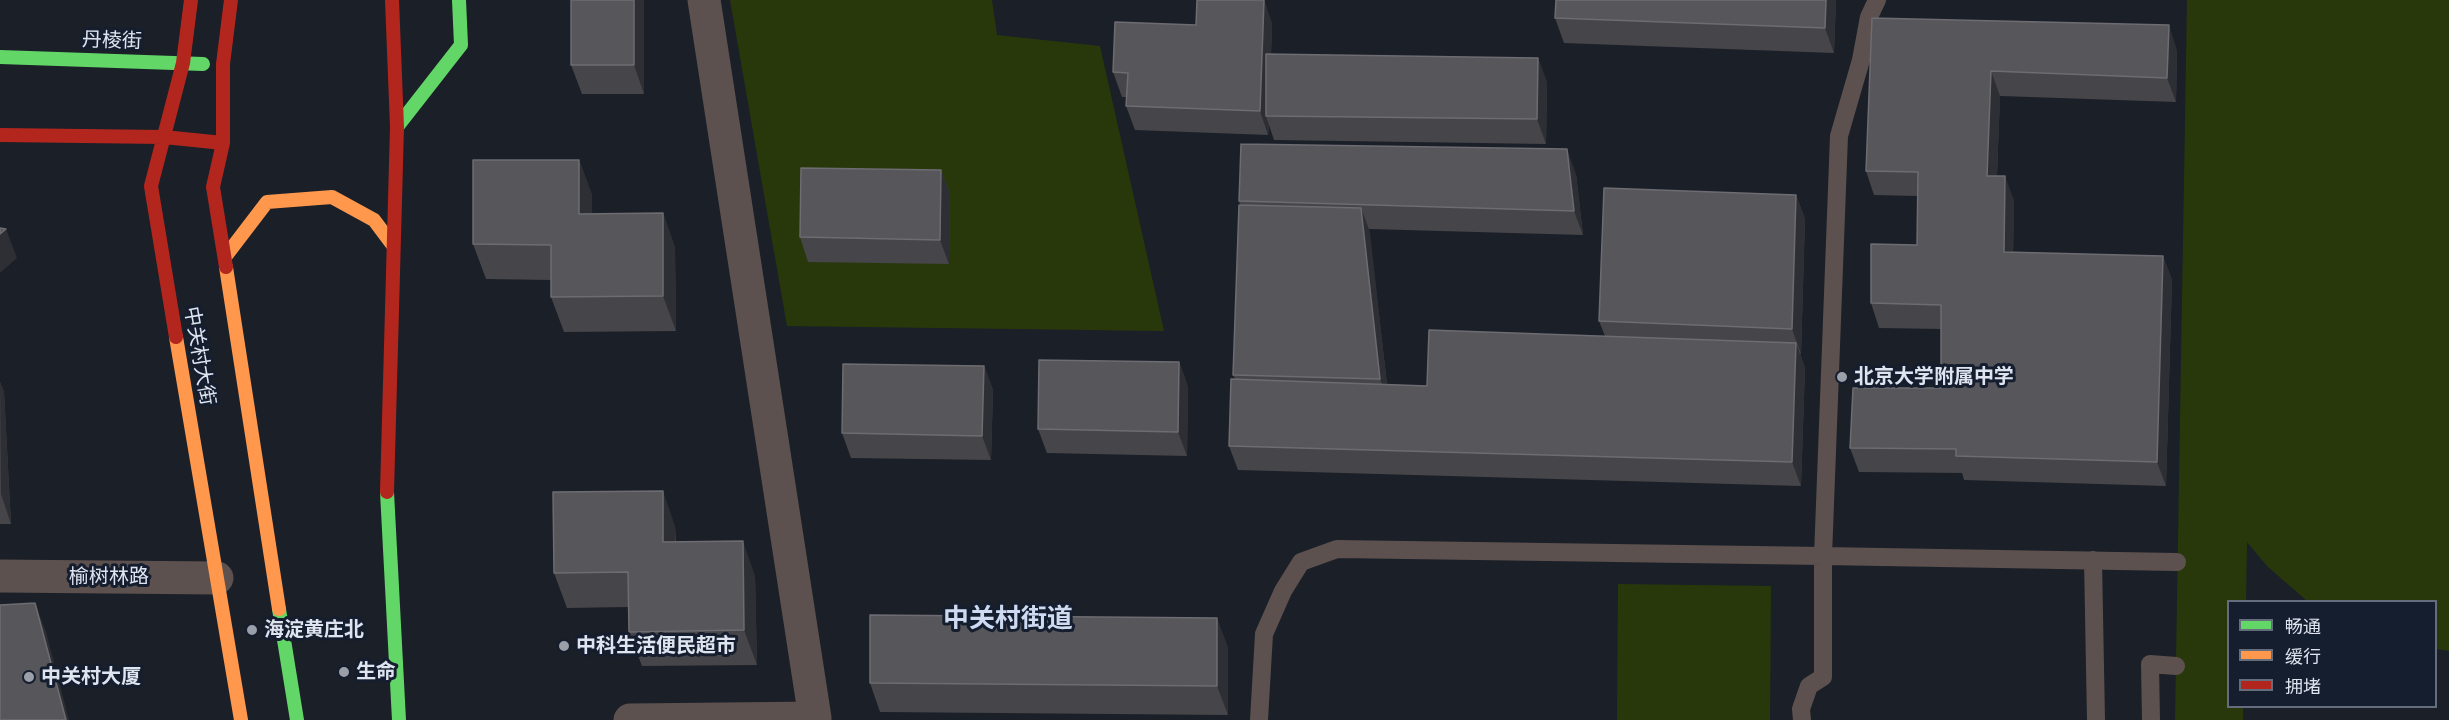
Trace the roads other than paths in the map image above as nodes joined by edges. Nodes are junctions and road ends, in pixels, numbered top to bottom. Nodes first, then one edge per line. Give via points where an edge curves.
1 (191, 0) edge
2 (231, 0) edge
3 (392, 0) edge
4 (459, 0) edge
5 (704, 0) edge
6 (1877, 0) edge
7 (0, 57) edge
8 (183, 63) junction
9 (223, 64) junction
10 (397, 127) junction
11 (0, 135) edge
12 (164, 137) junction
13 (223, 143) junction
14 (392, 244) junction
15 (225, 257) junction
16 (1823, 556) junction
17 (2093, 560) junction
18 (2177, 562) dead end
19 (0, 576) edge
20 (217, 578) junction
21 (2176, 666) dead end
22 (241, 720) edge
23 (297, 720) edge
24 (399, 720) edge
25 (630, 720) edge
26 (1259, 720) edge
27 (1802, 720) edge
28 (2096, 720) edge
29 (2151, 720) edge

1 - 8 main road, 中关村大街
2 - 9 main road, 中关村大街
3 - 10 main road
4 - 10 main road via 461,45
5 - 25 street via 815,718
6 - 16 lane via 1869,17 1839,136
7 - 8 main road, 丹棱街
8 - 9 main road, 丹棱街
8 - 12 main road, 中关村大街
9 - 13 main road, 中关村大街
10 - 14 main road
11 - 12 main road
12 - 13 main road
12 - 20 main road, 中关村大街 via 151,186
13 - 15 main road, 中关村大街 via 213,187
14 - 15 main road via 374,220 332,197 310,198 267,202
14 - 24 main road via 386,480
15 - 23 main road, 中关村大街
16 - 17 lane
16 - 26 lane via 1336,549 1301,562 1282,591 1264,634
16 - 27 lane via 1823,676 1809,686
17 - 18 lane
17 - 28 lane
19 - 20 street, 榆树林路
20 - 22 main road, 中关村大街
21 - 29 lane via 2150,664

